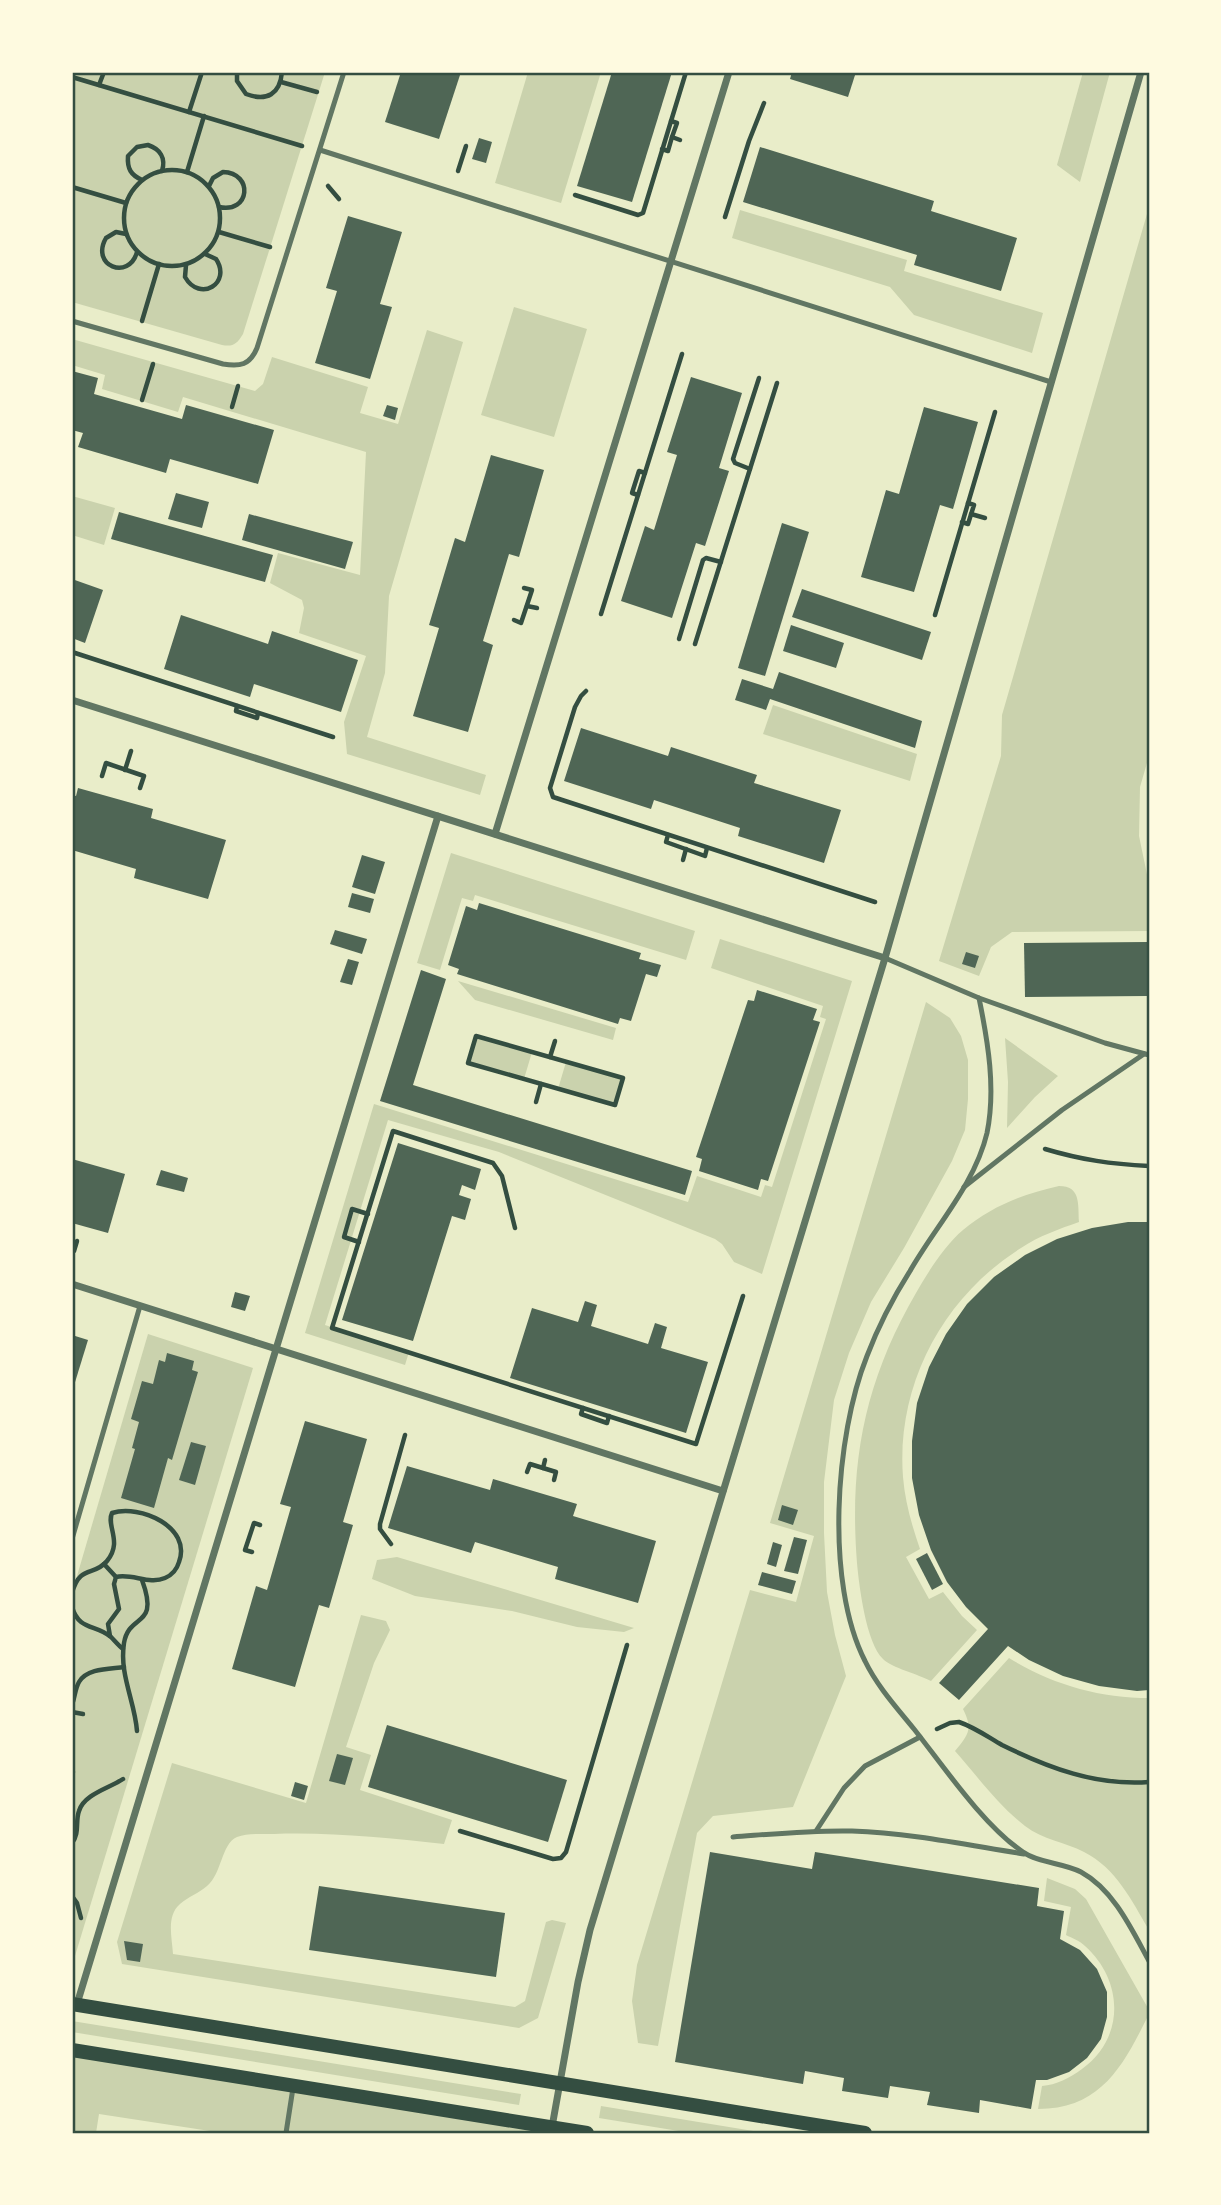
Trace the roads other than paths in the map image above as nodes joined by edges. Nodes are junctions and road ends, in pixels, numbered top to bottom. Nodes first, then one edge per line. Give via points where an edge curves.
1 (344, 72) edge
2 (729, 72) edge
3 (1141, 72) edge
4 (320, 150) junction
5 (670, 261) junction
6 (72, 321) edge
7 (1051, 382) junction
8 (72, 700) edge
9 (438, 816) junction
10 (495, 834) junction
11 (885, 958) junction
12 (979, 998) junction
13 (1147, 1055) edge
14 (962, 1189) junction
15 (72, 1284) edge
16 (140, 1306) junction
17 (276, 1349) junction
18 (723, 1490) junction
19 (72, 1539) edge
20 (920, 1737) junction
21 (816, 1831) junction
22 (733, 1837) dead end
23 (1024, 1854) junction
24 (1149, 1961) edge
25 (74, 2005) edge
26 (72, 2050) edge
27 (560, 2084) junction
28 (293, 2086) junction
29 (552, 2127) junction
30 (286, 2133) edge
31 (587, 2133) edge
32 (865, 2133) edge

1 - 4 lane
2 - 5 street
3 - 7 street
4 - 5 lane
4 - 6 lane via 257,348 246,364 233,366
5 - 7 lane
5 - 10 street
7 - 11 street
8 - 9 street
9 - 10 street
9 - 17 street
10 - 11 street
11 - 12 lane
11 - 18 street
12 - 13 lane
12 - 14 lane via 989,1061 990,1114 978,1158
13 - 14 lane via 1094,1087
14 - 20 lane via 884,1316 866,1358 846,1433 842,1472 840,1554 855,1640 866,1663
15 - 16 street
16 - 17 street
16 - 19 lane
17 - 18 street
17 - 25 street
18 - 27 street via 590,1930
20 - 21 lane via 865,1766 844,1788
20 - 23 lane via 986,1818
21 - 22 lane
21 - 23 lane via 888,1833
23 - 24 lane via 1082,1872 1098,1884
25 - 27 main road
26 - 28 main road
27 - 29 street
27 - 32 main road
28 - 29 main road
28 - 30 lane
29 - 31 main road

